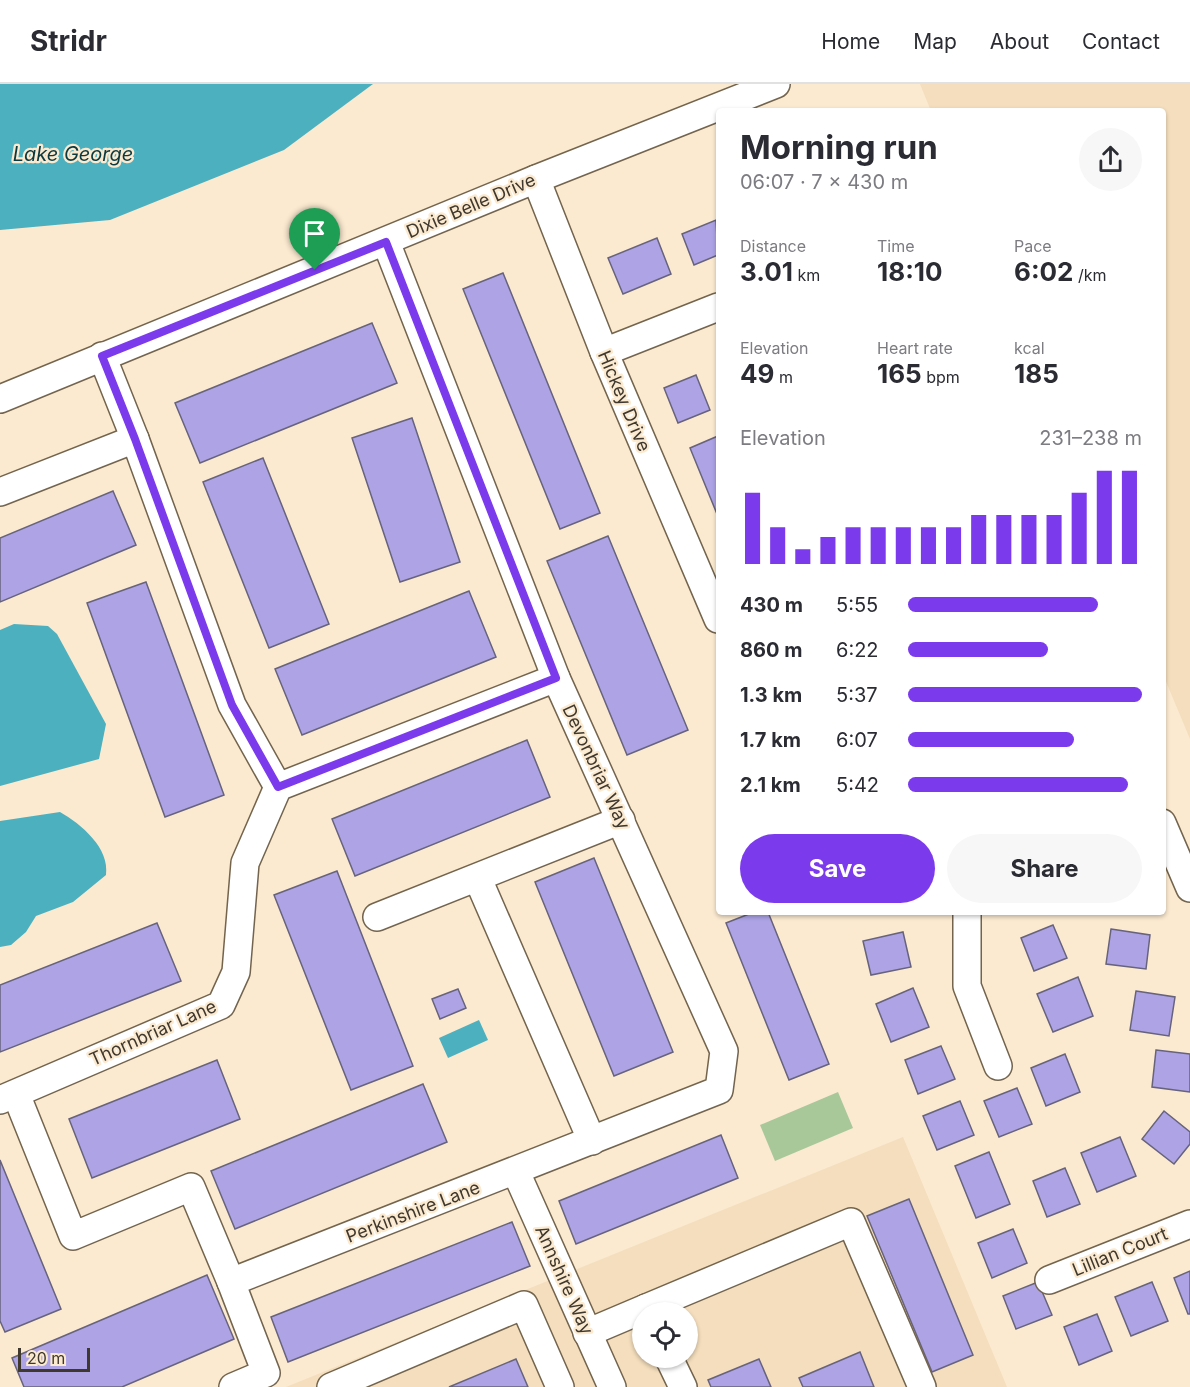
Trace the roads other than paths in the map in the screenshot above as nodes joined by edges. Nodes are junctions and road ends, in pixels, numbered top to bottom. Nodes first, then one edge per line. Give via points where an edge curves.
1 (776, 84) edge
2 (536, 179) junction
3 (386, 242) junction
4 (716, 308) edge
5 (604, 352) junction
6 (102, 356) junction
7 (0, 399) edge
8 (135, 439) junction
9 (0, 492) edge
10 (716, 614) edge
11 (556, 678) junction
12 (278, 787) junction
13 (621, 820) junction
14 (1166, 832) edge
15 (478, 879) junction
16 (1190, 888) edge
17 (967, 915) edge
18 (377, 917) dead end
19 (998, 1066) dead end
20 (719, 1090) joint
21 (8, 1097) edge
22 (592, 1141) junction
23 (516, 1172) junction
24 (1190, 1224) edge
25 (1049, 1280) dead end
26 (231, 1282) junction
27 (666, 1302) edge
28 (632, 1316) edge
29 (587, 1333) junction
30 (674, 1368) edge
31 (233, 1387) edge
32 (331, 1387) edge
33 (560, 1387) edge
34 (612, 1387) edge
35 (683, 1387) edge
36 (922, 1387) edge

1 - 2 street, Dixie Belle Drive
2 - 3 street, Dixie Belle Drive
2 - 5 street, Hickey Drive
3 - 6 street, Dixie Belle Drive
3 - 11 street, Devonbriar Way
4 - 5 street
5 - 10 street, Hickey Drive
6 - 7 street, Dixie Belle Drive
6 - 8 street
8 - 9 street
8 - 12 street via 232,705
11 - 12 street
11 - 13 street, Devonbriar Way
12 - 21 street, Thornbriar Lane via 245,863 236,972 222,1005
13 - 15 street
13 - 20 street, Devonbriar Way via 724,1051
14 - 16 street
15 - 18 street
15 - 22 street
17 - 19 street via 968,986
20 - 22 street, Perkinshire Lane
21 - 26 street via 73,1236 191,1187
22 - 23 street, Perkinshire Lane
23 - 26 street, Perkinshire Lane
23 - 29 street, Annshire Way
24 - 25 street, Lillian Court
26 - 31 street via 266,1373
27 - 36 street via 851,1222
28 - 29 street
29 - 34 street, Annshire Way
30 - 35 street
32 - 33 street via 524,1305

